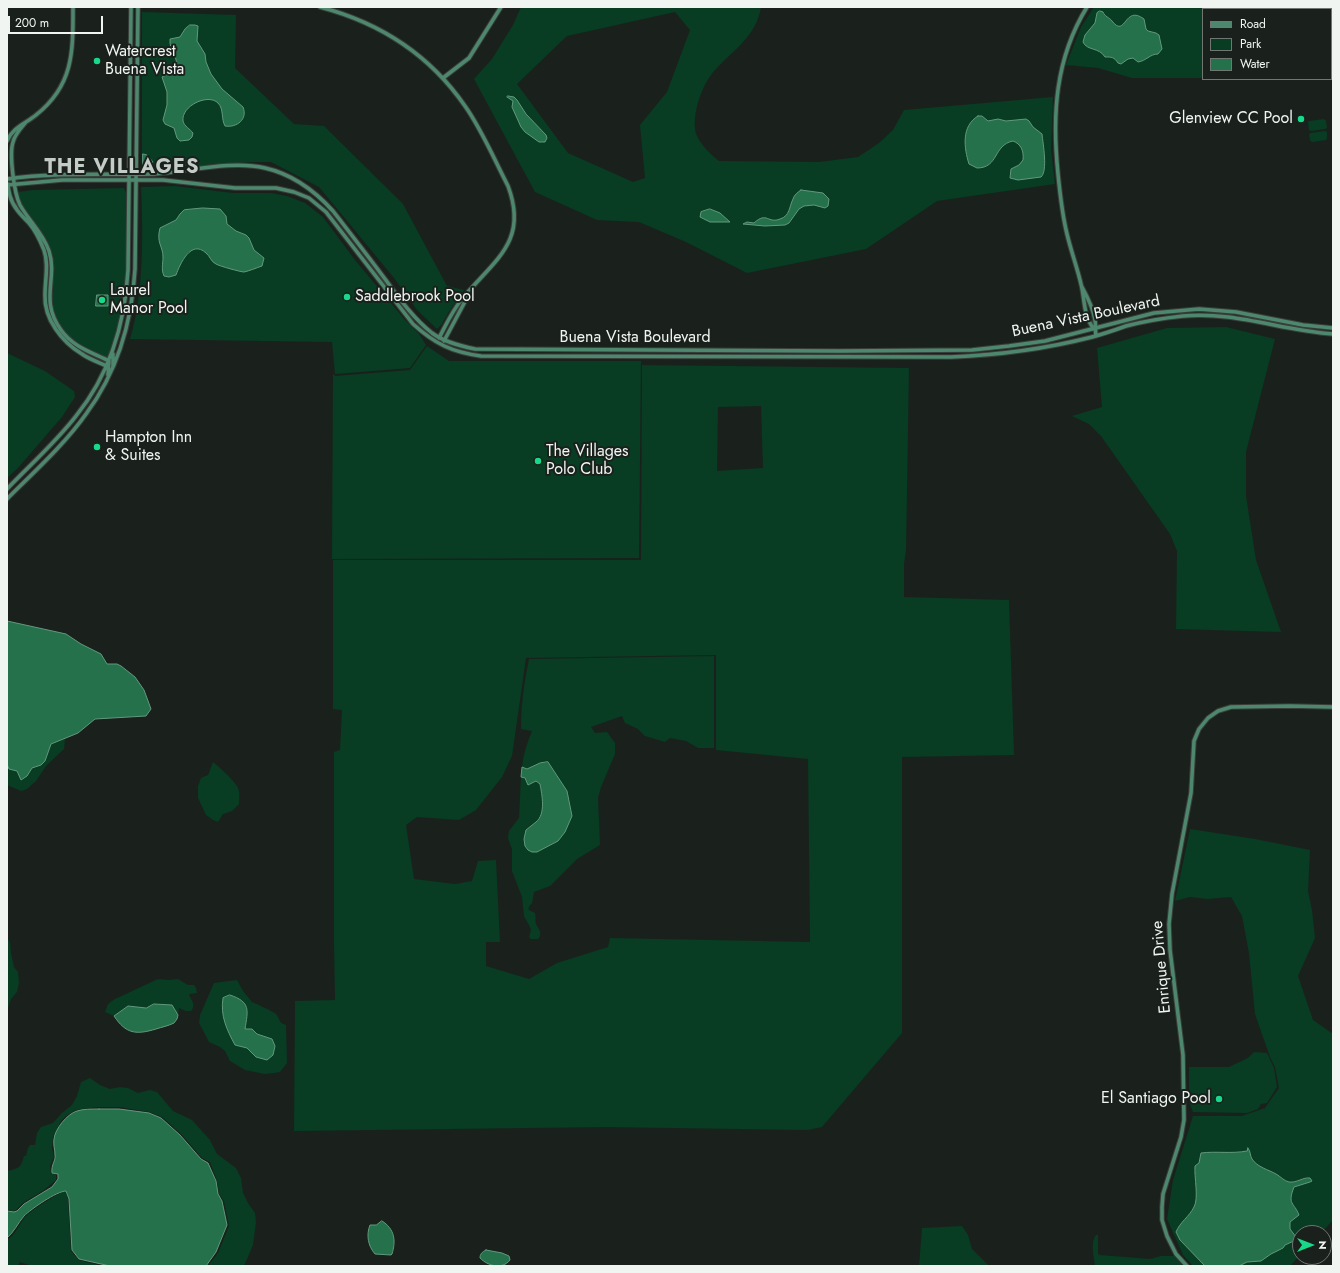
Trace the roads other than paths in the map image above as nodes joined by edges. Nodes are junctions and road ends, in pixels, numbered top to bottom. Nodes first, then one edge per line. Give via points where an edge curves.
1 (73, 7) edge
2 (131, 7) edge
3 (138, 7) edge
4 (320, 7) edge
5 (502, 7) edge
6 (1087, 7) edge
7 (443, 78) junction
8 (26, 122) junction
9 (7, 141) edge
10 (129, 174) junction
11 (136, 174) junction
12 (14, 178) junction
13 (7, 179) edge
14 (129, 180) junction
15 (135, 180) junction
16 (15, 184) junction
17 (7, 185) edge
18 (24, 216) junction
19 (1081, 284) junction
20 (460, 304) junction
21 (1333, 328) edge
22 (1094, 329) junction
23 (1333, 334) edge
24 (1096, 336) junction
25 (439, 337) junction
26 (444, 340) junction
27 (436, 342) junction
28 (115, 345) junction
29 (442, 346) junction
30 (85, 350) junction
31 (624, 350) junction
32 (82, 355) junction
33 (624, 356) junction
34 (109, 361) junction
35 (107, 366) junction
36 (113, 368) junction
37 (107, 380) junction
38 (7, 489) edge
39 (7, 499) edge
40 (1333, 707) edge
41 (1187, 1266) edge

1 - 8 main road via 72,49 67,73 49,104
2 - 10 main road
3 - 11 main road
4 - 7 main road via 351,16 385,32 415,52
5 - 7 main road via 469,58
6 - 19 main road via 1064,59 1057,90 1055,121 1062,204
7 - 20 main road via 472,119 508,186 515,207 514,228 509,242
8 - 9 main road via 15,129
8 - 12 main road via 17,132 12,146
10 - 11 main road, Buena Vista Boulevard
10 - 12 main road, Buena Vista Boulevard via 55,174
10 - 14 main road
11 - 15 main road
11 - 25 main road, Buena Vista Boulevard via 244,166 264,168 287,175 323,200 398,297 419,321
12 - 13 main road, Buena Vista Boulevard
12 - 16 main road
13 - 17 main road
14 - 15 main road, Buena Vista Boulevard
14 - 16 main road, Buena Vista Boulevard via 62,180
14 - 28 main road via 127,287 122,322
15 - 27 main road, Buena Vista Boulevard via 163,180 235,188 276,188 308,198 326,212 413,324
15 - 36 main road via 135,269 132,306
16 - 17 main road, Buena Vista Boulevard
16 - 18 main road via 16,196
17 - 18 main road via 12,202
18 - 30 main road via 44,238 49,251 49,295 52,314 67,337
18 - 32 main road via 38,236 45,252 47,274 44,297 48,316 59,334
19 - 22 main road via 1089,323
19 - 22 main road via 1090,302 1095,321
20 - 25 main road
20 - 26 main road
21 - 22 main road, Buena Vista Boulevard via 1236,312 1199,309 1154,313
22 - 24 main road
22 - 31 main road, Buena Vista Boulevard via 1045,341 972,350
23 - 24 main road, Buena Vista Boulevard via 1294,330 1219,316 1198,316 1147,321
24 - 33 main road, Buena Vista Boulevard via 1014,352 951,357
25 - 26 main road, Buena Vista Boulevard
25 - 27 main road
26 - 29 main road
26 - 31 main road, Buena Vista Boulevard via 474,349
27 - 29 main road, Buena Vista Boulevard
28 - 34 main road
28 - 36 main road
29 - 33 main road, Buena Vista Boulevard via 481,356
30 - 32 main road
30 - 34 main road
31 - 33 main road
32 - 35 main road
34 - 35 main road
34 - 37 main road
35 - 38 main road via 76,416
36 - 37 main road
37 - 39 main road via 86,415 72,432
40 - 41 main road, Enrique Drive via 1231,706 1208,718 1194,741 1191,793 1172,894 1169,924 1183,1055 1184,1120 1163,1194 1162,1207 1166,1234 1176,1254

